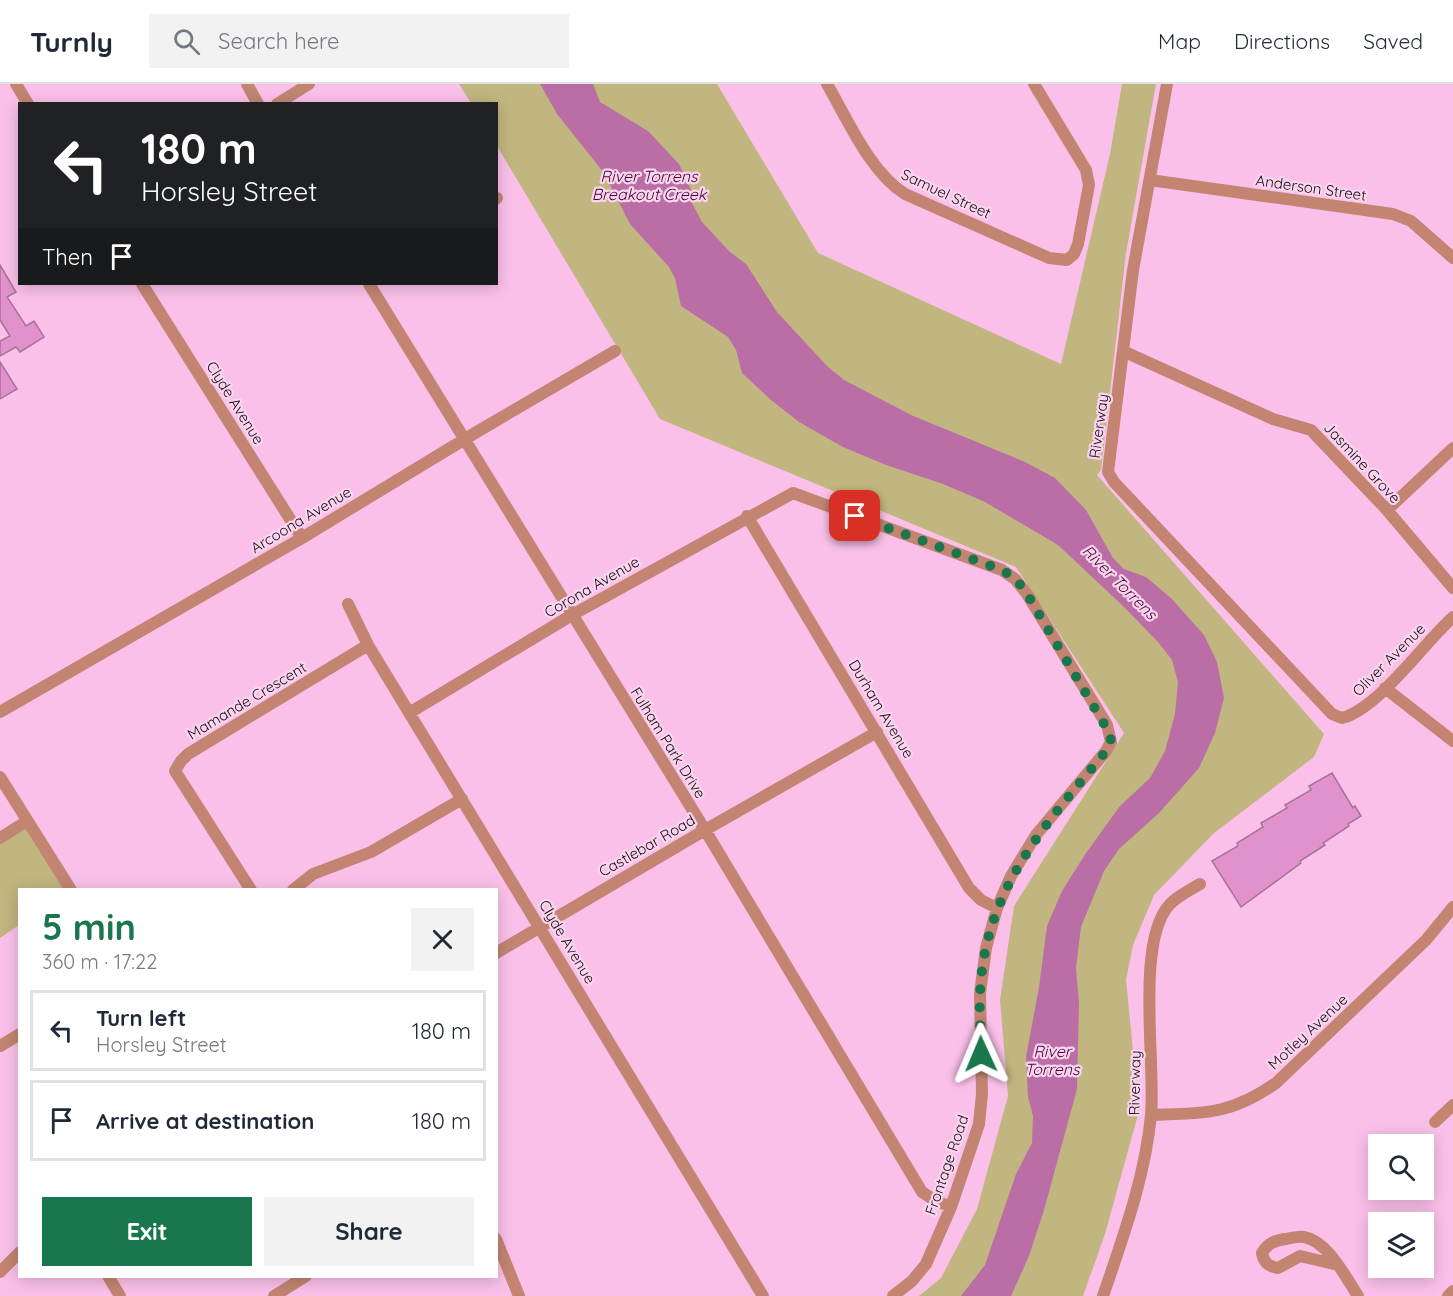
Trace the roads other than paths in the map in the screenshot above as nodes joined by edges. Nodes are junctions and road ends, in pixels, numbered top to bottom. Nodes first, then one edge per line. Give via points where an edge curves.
1 (16, 84) edge
2 (247, 84) edge
3 (309, 84) edge
4 (827, 84) edge
5 (1034, 84) edge
6 (1167, 84) edge
7 (27, 102) edge
8 (257, 102) edge
9 (280, 102) edge
10 (1150, 180) junction
11 (1453, 258) edge
12 (143, 285) edge
13 (370, 285) edge
14 (615, 351) dead end
15 (1125, 352) junction
16 (465, 439) junction
17 (1453, 448) edge
18 (1387, 510) junction
19 (747, 516) junction
20 (302, 538) junction
21 (1453, 588) edge
22 (348, 604) dead end
23 (572, 615) junction
24 (1453, 617) edge
25 (368, 645) junction
26 (1384, 688) junction
27 (0, 712) edge
28 (409, 713) junction
29 (1342, 718) joint
30 (877, 732) junction
31 (1453, 741) edge
32 (1111, 742) joint
33 (0, 777) edge
34 (462, 799) junction
35 (27, 821) junction
36 (705, 830) junction
37 (0, 838) edge
38 (1200, 884) dead end
39 (70, 888) edge
40 (250, 888) edge
41 (296, 888) edge
42 (1453, 907) edge
43 (997, 908) junction
44 (541, 927) junction
45 (498, 952) edge
46 (18, 1035) edge
47 (0, 1046) edge
48 (1453, 1105) edge
49 (1151, 1115) junction
50 (1435, 1122) dead end
51 (951, 1207) junction
52 (498, 1244) edge
53 (18, 1254) edge
54 (1338, 1265) junction
55 (0, 1272) edge
56 (109, 1278) edge
57 (303, 1278) edge
58 (1453, 1291) edge
59 (120, 1296) edge
60 (274, 1296) edge
61 (519, 1296) edge
62 (763, 1296) edge
63 (893, 1296) edge
64 (1103, 1296) edge
65 (1358, 1296) edge
66 (1448, 1296) edge

1 - 7 street
2 - 8 street
3 - 9 street
4 - 5 street, Samuel Street via 879,172 891,185 1049,258 1066,260 1078,244 1089,185 1086,170
6 - 10 street, Riverway
10 - 11 street, Anderson Street via 1393,214 1411,221
10 - 15 street, Riverway via 1133,270
12 - 20 street, Clyde Avenue
13 - 16 street, Fulham Park Drive
14 - 16 street, Arcoona Avenue
15 - 18 street, Jasmine Grove via 1273,419 1311,430
15 - 29 street, Riverway via 1108,472 1332,714
16 - 20 street, Arcoona Avenue
16 - 23 street, Fulham Park Drive
17 - 18 street
18 - 21 street, Jasmine Grove
19 - 23 street, Corona Avenue
19 - 30 street, Durham Avenue
19 - 32 street, Corona Avenue via 793,493 1002,570 1016,579 1027,594 1107,724
20 - 27 street, Arcoona Avenue
22 - 25 street, Clyde Avenue
23 - 28 street, Corona Avenue
23 - 36 street, Fulham Park Drive
24 - 26 street, Oliver Avenue
25 - 28 street, Clyde Avenue
25 - 40 street, Mamande Crescent via 188,754 175,771
26 - 29 street, Oliver Avenue via 1360,710
26 - 31 street
28 - 34 street, Clyde Avenue
30 - 36 street, Castlebar Road
30 - 43 street, Durham Avenue via 969,888
32 - 43 street, Frontage Road via 1036,835
33 - 35 street
34 - 41 street via 371,852 313,874
34 - 44 street, Clyde Avenue
35 - 37 street
35 - 39 street
36 - 44 street, Castlebar Road
36 - 51 street, Fulham Park Drive via 922,1192
38 - 49 street, Riverway via 1169,905 1150,959
42 - 49 street, Motley Avenue via 1426,940 1276,1083 1256,1097 1226,1110
43 - 51 street, Frontage Road via 980,993 979,1124
44 - 45 street, Castlebar Road
44 - 62 street, Clyde Avenue
46 - 47 street
48 - 50 street
49 - 64 street, Riverway via 1133,1208
51 - 63 street, Frontage Road via 926,1264
52 - 61 street
53 - 55 street
54 - 54 street via 1300,1256 1278,1268 1263,1260 1262,1253 1274,1241 1303,1236 1331,1255
54 - 65 street
56 - 59 street
57 - 60 street
58 - 66 street

